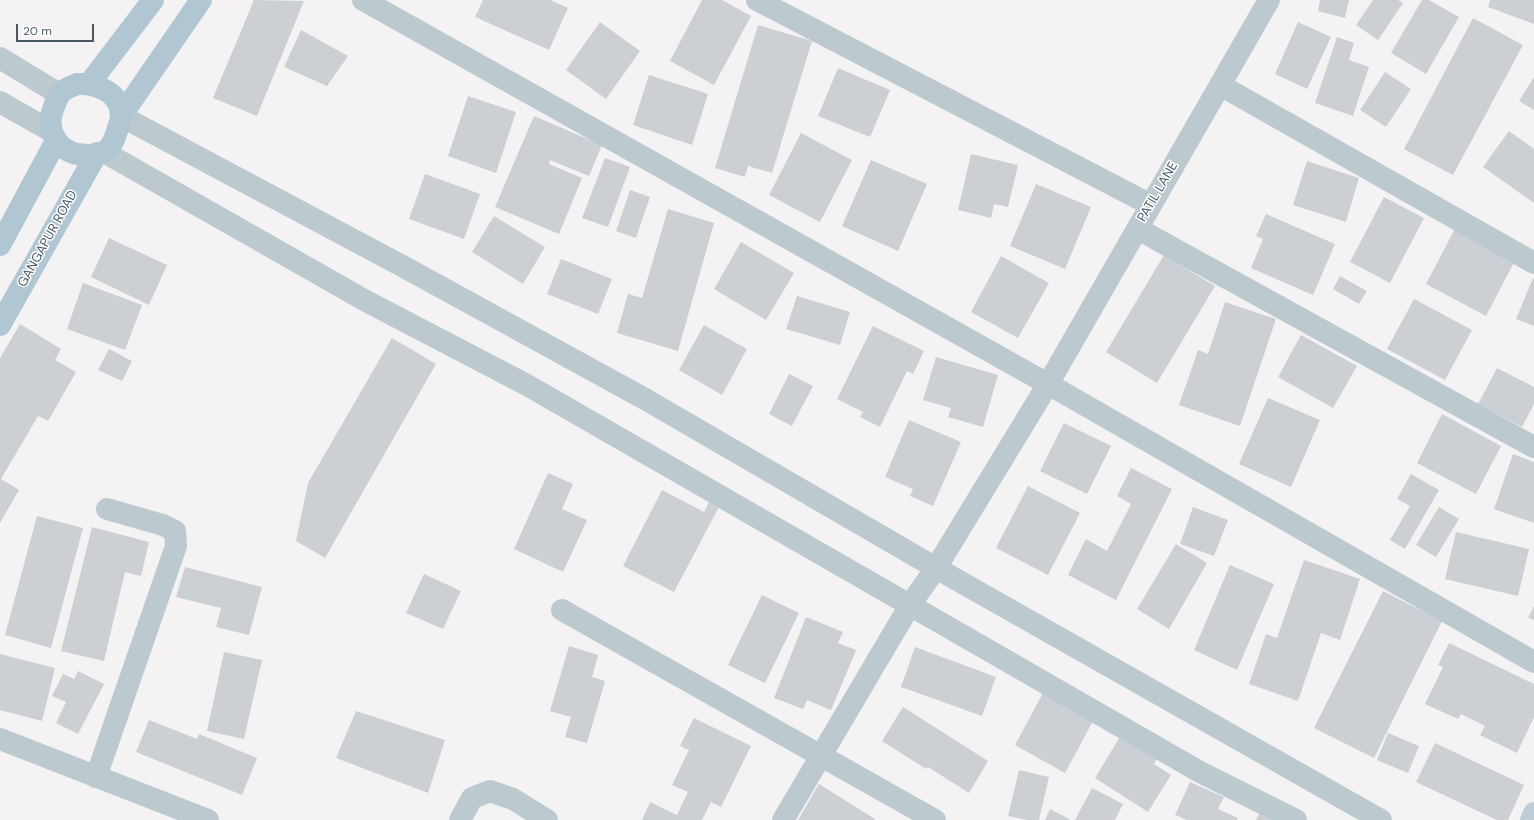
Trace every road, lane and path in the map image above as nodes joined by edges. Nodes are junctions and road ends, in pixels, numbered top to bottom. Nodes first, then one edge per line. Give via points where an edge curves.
1 (153, 0) edge
2 (201, 0) edge
3 (363, 0) edge
4 (757, 0) edge
5 (1269, 0) edge
6 (0, 58) edge
7 (89, 84) junction
8 (1220, 86) junction
9 (59, 94) junction
10 (0, 102) edge
11 (121, 116) junction
12 (54, 136) junction
13 (100, 152) junction
14 (1151, 205) junction
15 (1138, 229) junction
16 (0, 245) edge
17 (1534, 262) edge
18 (0, 326) edge
19 (1048, 384) junction
20 (1534, 447) edge
21 (107, 509) dead end
22 (936, 568) junction
23 (910, 605) junction
24 (562, 610) dead end
25 (1534, 662) edge
26 (0, 739) edge
27 (822, 755) junction
28 (96, 777) junction
29 (1534, 813) edge
30 (208, 820) edge
31 (460, 820) edge
32 (547, 820) edge
33 (783, 820) edge
34 (935, 820) edge
35 (1296, 820) edge
36 (1381, 820) edge
37 (1531, 820) edge

1 - 7 main road
2 - 11 main road
3 - 19 street
4 - 14 street
5 - 8 street, PATIL LANE
6 - 9 street
7 - 9 main road via 77,84
7 - 11 main road via 101,87 111,94 118,104
8 - 14 street, PATIL LANE
8 - 17 street
9 - 12 main road via 49,120
10 - 12 street
11 - 13 main road via 114,140
11 - 22 street via 645,399
12 - 13 main road via 64,149 74,154
12 - 16 main road
13 - 18 main road, GANGAPUR ROAD
13 - 23 street via 366,301 527,385
14 - 15 street, PATIL LANE
15 - 19 street, PATIL LANE
15 - 20 street
19 - 22 street, PATIL LANE
19 - 25 street
21 - 28 street via 163,525 175,531 176,546
22 - 23 street, PATIL LANE
22 - 36 street
23 - 27 street, PATIL LANE
23 - 35 street via 1200,772
24 - 27 street
26 - 28 street
27 - 33 street, PATIL LANE
27 - 34 street
28 - 30 street
29 - 37 main road
31 - 32 street via 472,798 490,791 513,799

